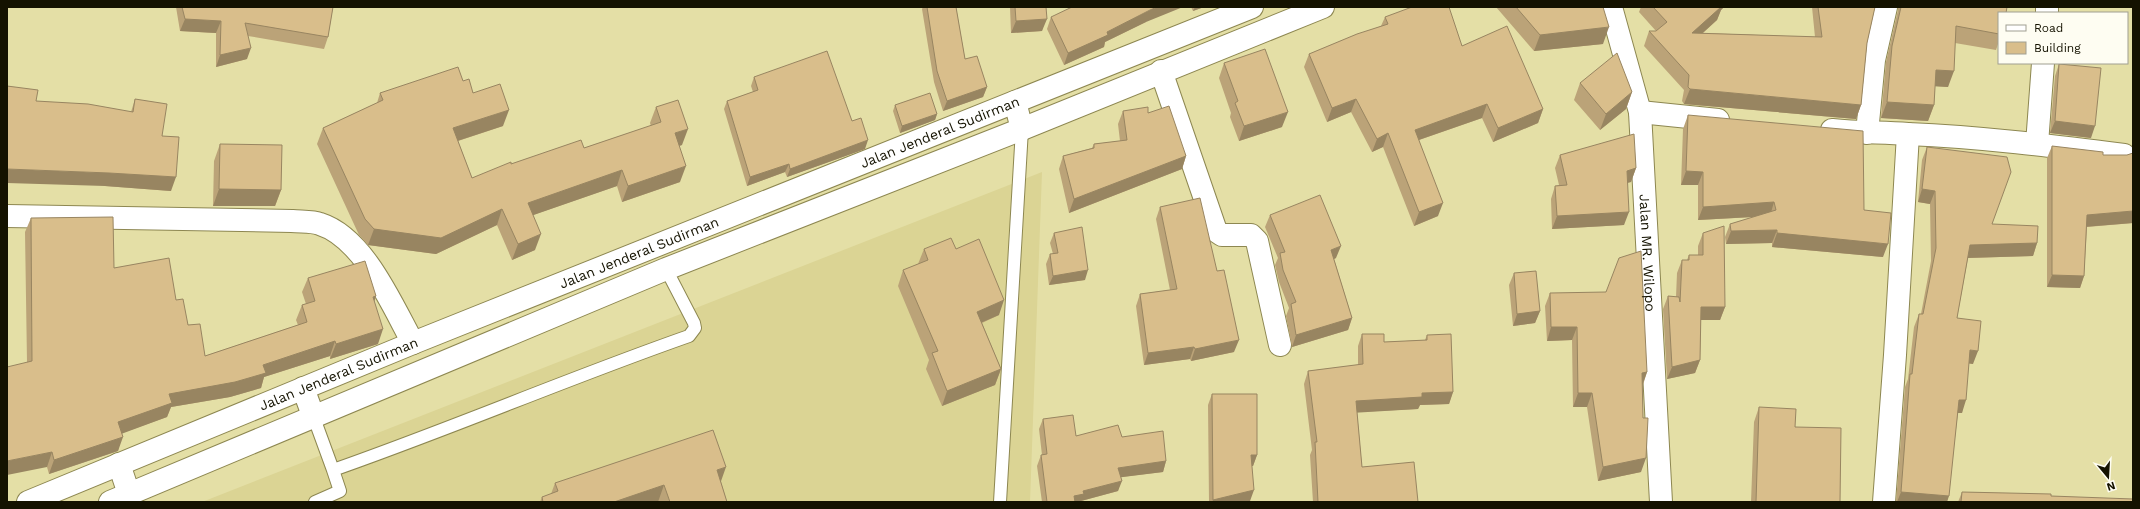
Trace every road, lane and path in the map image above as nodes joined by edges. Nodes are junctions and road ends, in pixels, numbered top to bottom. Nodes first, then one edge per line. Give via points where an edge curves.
1 (1252, 7) edge
2 (1323, 7) edge
3 (1611, 7) edge
4 (1886, 7) edge
5 (2043, 64) edge
6 (1161, 71) junction
7 (1015, 102) junction
8 (1640, 112) junction
9 (1742, 122) edge
10 (1812, 128) edge
11 (1022, 129) junction
12 (1867, 133) junction
13 (1908, 134) junction
14 (2037, 144) junction
15 (2124, 155) edge
16 (7, 216) edge
17 (677, 237) junction
18 (636, 253) junction
19 (676, 266) junction
20 (643, 279) junction
21 (412, 343) junction
22 (1280, 346) dead end
23 (303, 388) junction
24 (314, 418) junction
25 (119, 464) junction
26 (333, 470) junction
27 (131, 498) edge
28 (28, 502) edge
29 (110, 502) edge
30 (315, 502) edge
31 (1000, 502) edge
32 (1661, 502) edge
33 (1884, 502) edge

1 - 7 main road, Jalan Jenderal Sudirman
2 - 6 main road, Jalan Jenderal Sudirman
3 - 8 main road, Jalan MR. Wilopo
4 - 12 main road via 1874,60
5 - 14 main road
6 - 11 main road, Jalan Jenderal Sudirman
6 - 22 main road via 1216,231 1222,235 1250,235 1257,241
7 - 11 main road
7 - 17 main road, Jalan Jenderal Sudirman
8 - 9 main road
8 - 32 main road, Jalan MR. Wilopo
10 - 12 main road
11 - 19 main road, Jalan Jenderal Sudirman
11 - 31 lane
12 - 13 main road
13 - 14 main road
13 - 33 main road
14 - 15 main road
16 - 21 main road via 292,221 320,224 338,234 371,266
17 - 18 main road, Jalan Jenderal Sudirman
17 - 19 main road
18 - 20 main road
18 - 21 main road, Jalan Jenderal Sudirman
19 - 20 main road, Jalan Jenderal Sudirman
19 - 26 lane via 695,328 688,336 495,408 416,441
20 - 24 main road, Jalan Jenderal Sudirman
21 - 23 main road, Jalan Jenderal Sudirman
23 - 24 main road
23 - 25 main road, Jalan Jenderal Sudirman
24 - 26 lane
24 - 27 main road, Jalan Jenderal Sudirman
25 - 27 main road
25 - 28 main road, Jalan Jenderal Sudirman
26 - 30 lane via 340,491
27 - 29 main road, Jalan Jenderal Sudirman

